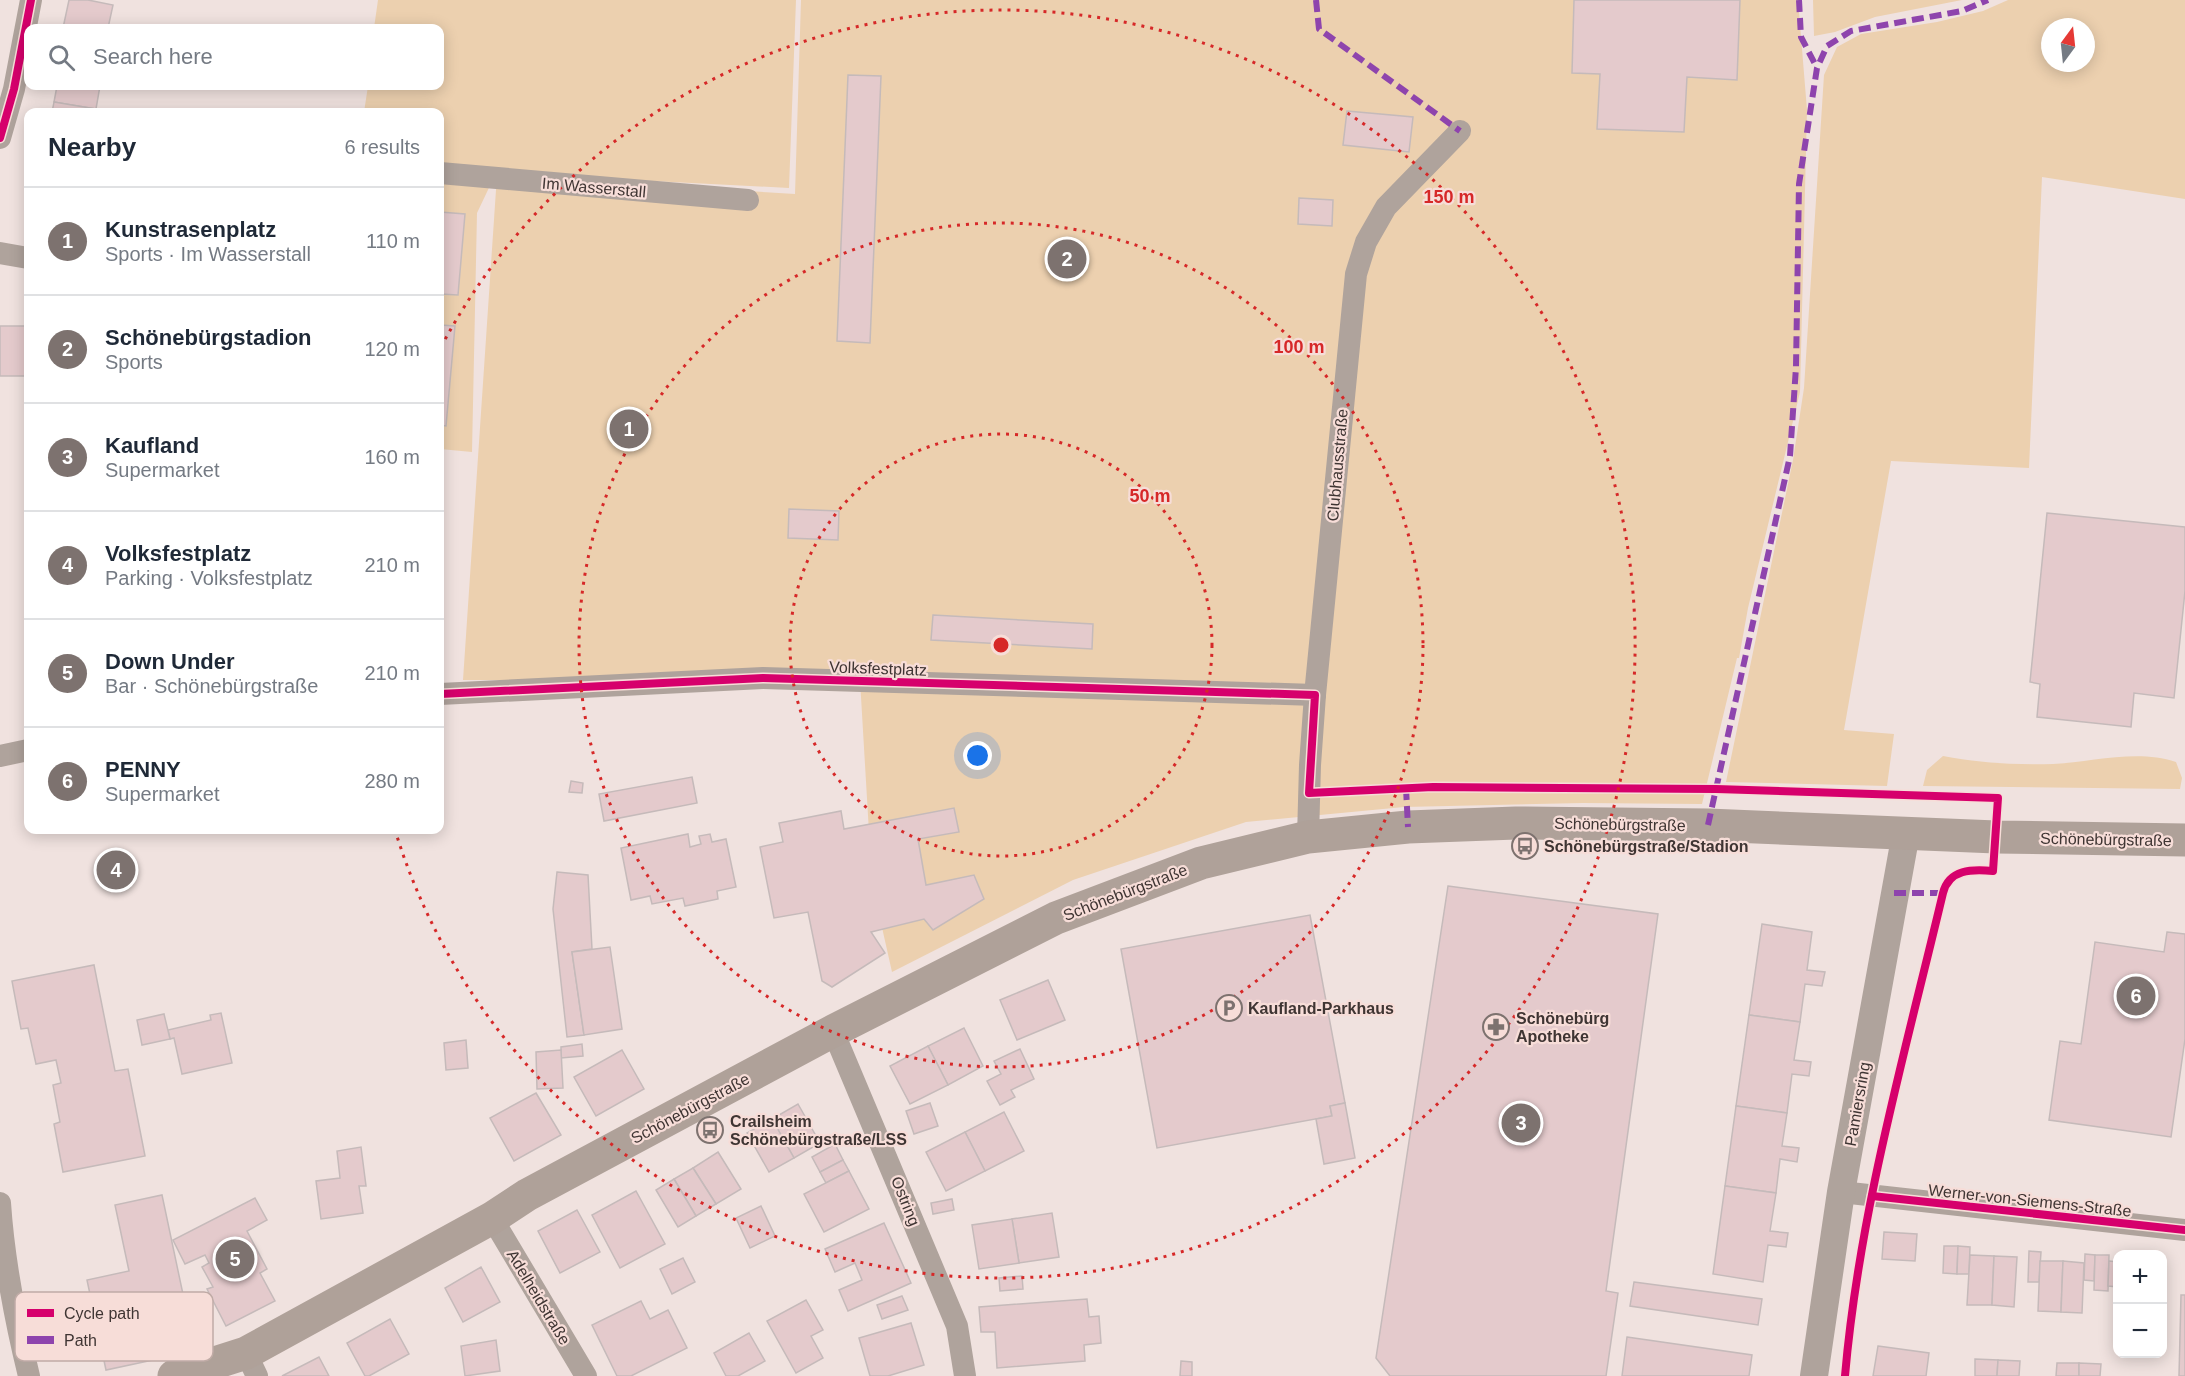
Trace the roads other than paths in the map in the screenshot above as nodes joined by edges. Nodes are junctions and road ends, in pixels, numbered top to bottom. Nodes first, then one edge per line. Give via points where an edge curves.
1 (31, 0) edge
2 (26, 24) edge
3 (24, 37) edge
4 (1460, 131) dead end
5 (0, 138) edge
6 (444, 173) edge
7 (748, 200) dead end
8 (0, 253) edge
9 (24, 257) edge
10 (444, 694) edge
11 (1316, 695) junction
12 (24, 751) edge
13 (0, 756) edge
14 (1906, 833) junction
15 (1308, 837) junction
16 (2185, 840) edge
17 (833, 1031) junction
18 (1841, 1192) junction
19 (0, 1203) edge
20 (492, 1218) junction
21 (2185, 1230) edge
22 (15, 1320) edge
23 (25, 1361) edge
24 (252, 1365) edge
25 (29, 1376) edge
26 (174, 1376) edge
27 (586, 1376) edge
28 (965, 1376) edge
29 (1814, 1376) edge

1 - 2 street
3 - 5 street
4 - 11 street, Clubhausstraße via 1386,207 1365,242 1356,274
6 - 7 street, Im Wasserstall
8 - 9 street
10 - 11 street, Volksfestplatz via 763,678
11 - 15 street, Clubhausstraße
12 - 13 street
14 - 15 main road, Schönebürgstraße via 1515,823 1408,827
14 - 16 main road, Schönebürgstraße
14 - 18 street, Pamiersring
15 - 17 main road, Schönebürgstraße via 1201,863 1056,918
17 - 20 main road, Schönebürgstraße via 527,1195
17 - 28 street, Ostring via 957,1326
18 - 21 street, Werner-von-Siemens-Straße
18 - 29 street, Pamiersring
19 - 22 street
20 - 24 main road, Schönebürgstraße
20 - 27 street, Adelheidstraße
23 - 25 street
24 - 26 main road, Schönebürgstraße

